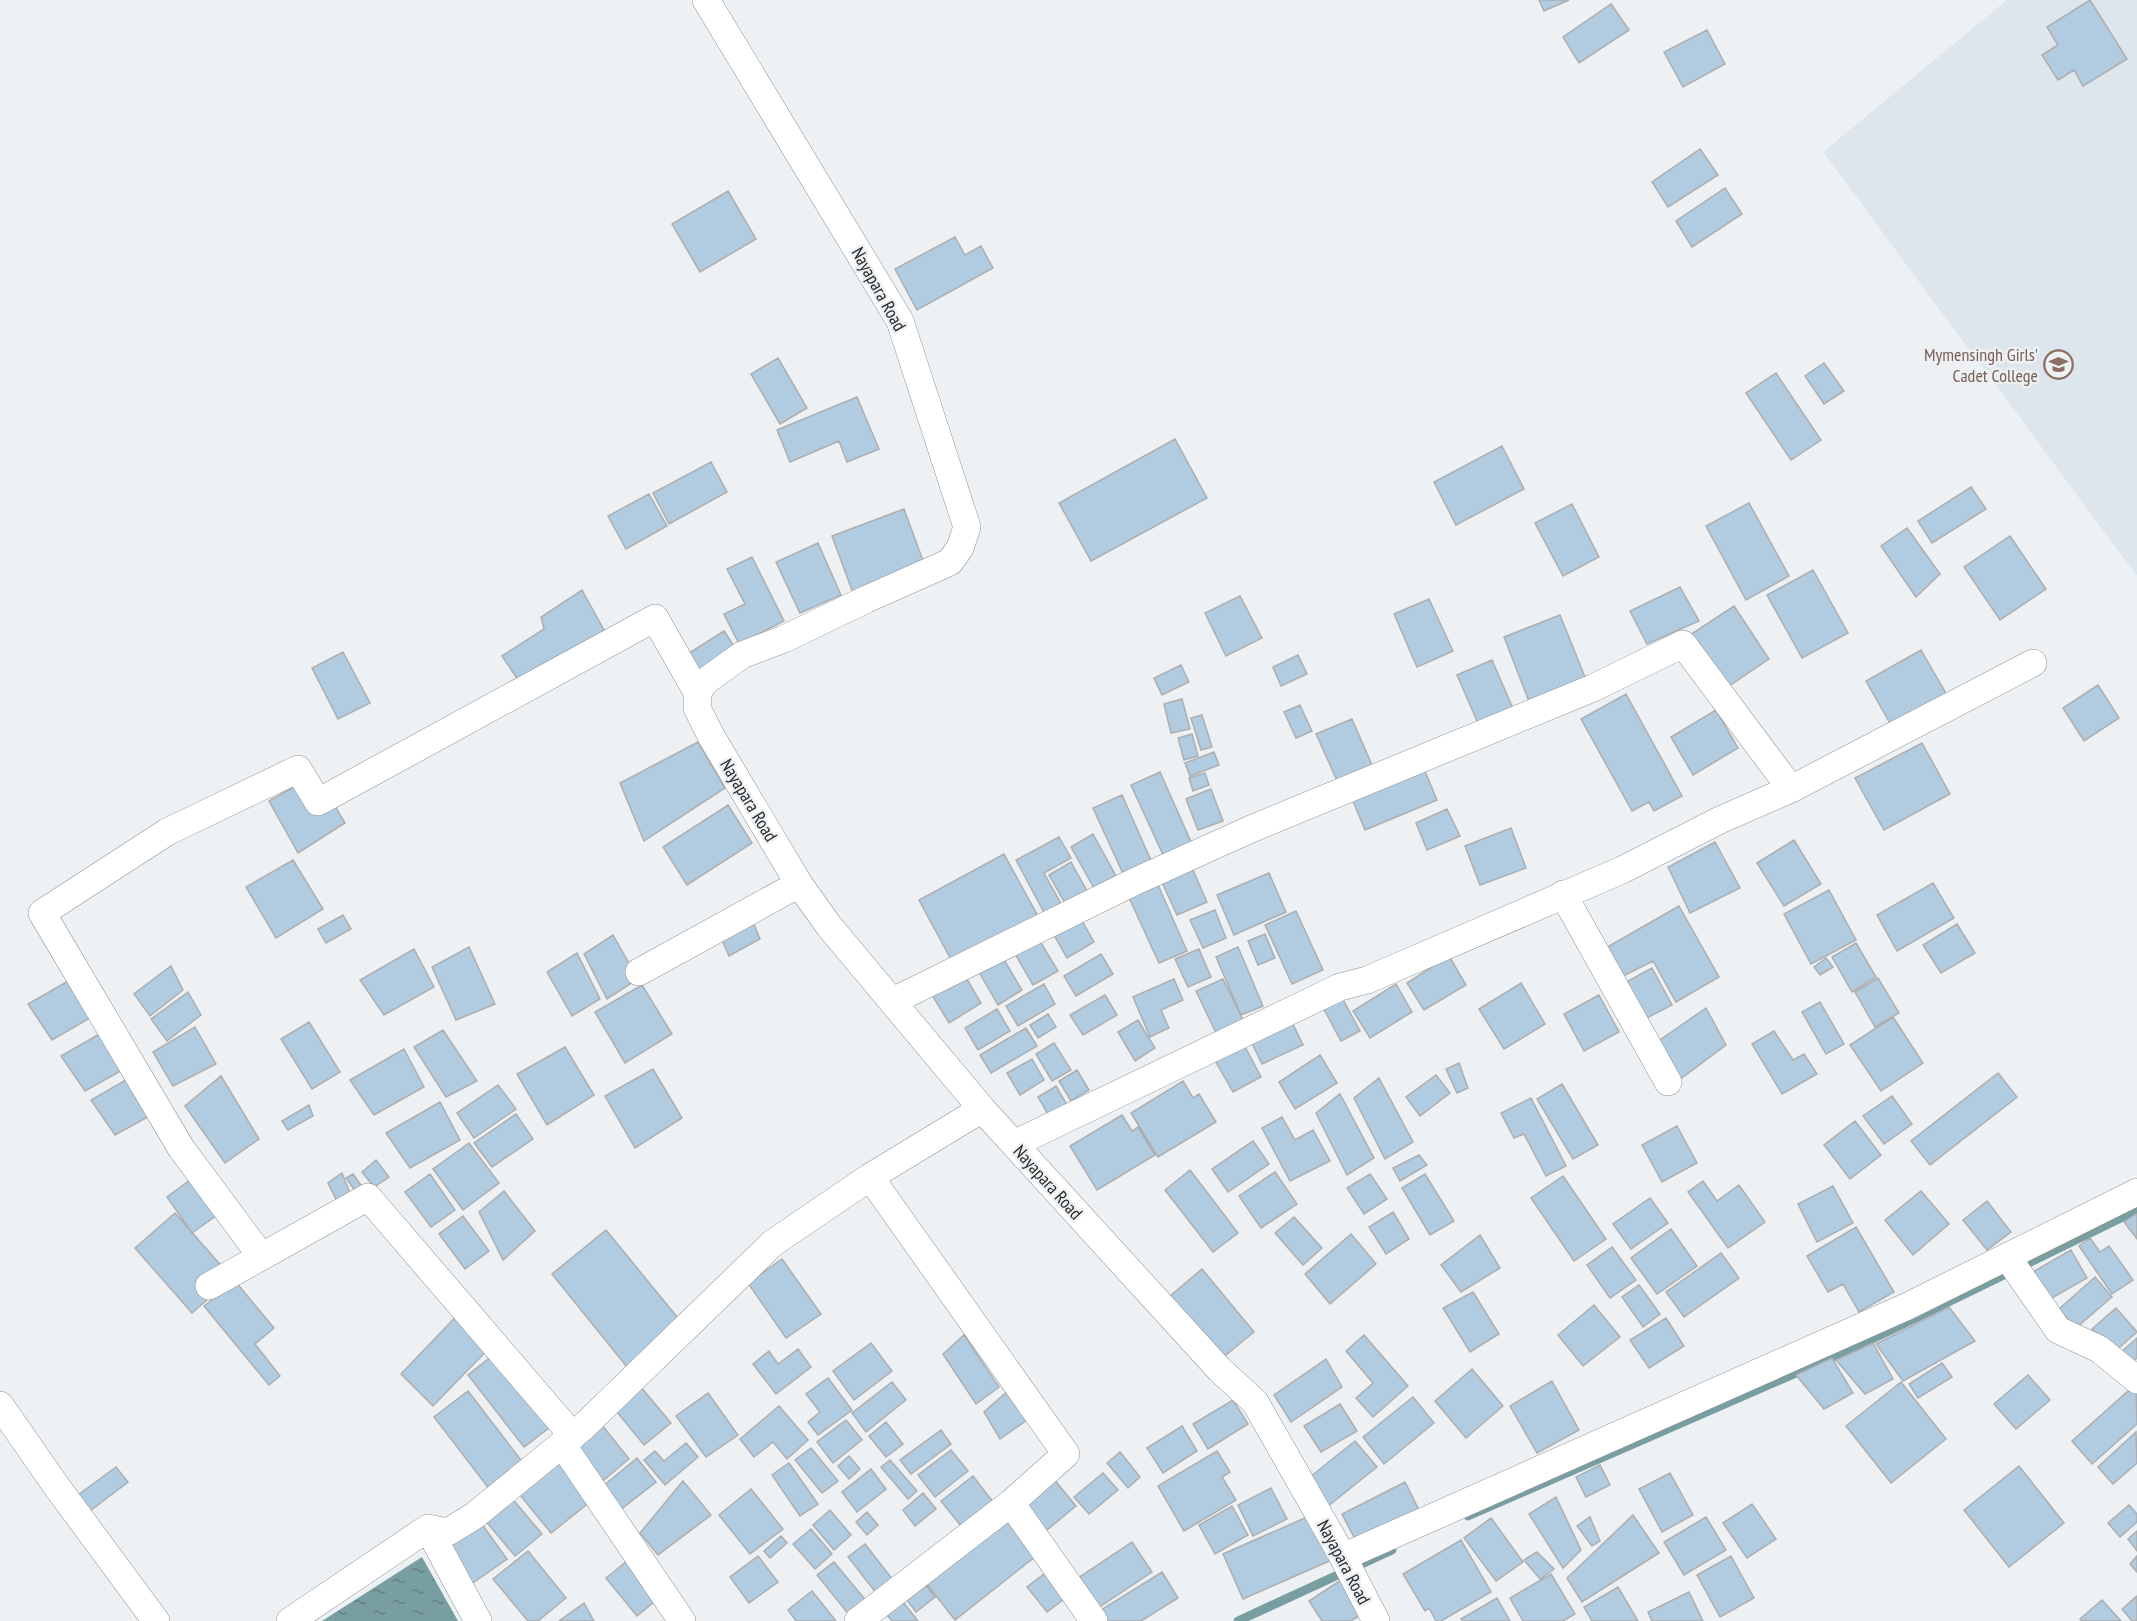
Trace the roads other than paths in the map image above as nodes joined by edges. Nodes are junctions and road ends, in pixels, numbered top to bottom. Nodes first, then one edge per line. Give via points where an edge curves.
1 (706, 0) edge
2 (2033, 663) dead end
3 (698, 694) junction
4 (1791, 789) junction
5 (799, 884) junction
6 (1563, 894) junction
7 (639, 972) dead end
8 (893, 1001) junction
9 (1668, 1082) dead end
10 (982, 1109) junction
11 (1014, 1144) junction
12 (870, 1177) junction
13 (2137, 1192) edge
14 (261, 1256) junction
15 (2008, 1258) junction
16 (209, 1286) dead end
17 (2137, 1380) edge
18 (0, 1405) edge
19 (567, 1440) junction
20 (1011, 1503) junction
21 (428, 1528) junction
22 (1342, 1557) junction
23 (156, 1621) edge
24 (290, 1621) edge
25 (478, 1621) edge
26 (682, 1621) edge
27 (858, 1621) edge
28 (1094, 1621) edge
29 (1376, 1621) edge

1 - 3 street, Nayapara Road via 900,321 967,527 950,562 742,655 703,683
2 - 4 street
3 - 5 street, Nayapara Road via 697,708 711,736
3 - 14 street via 655,618 318,802 298,769 167,832 42,913 181,1148
4 - 6 street
4 - 8 street via 1683,645 1593,688 1251,829
5 - 7 street
5 - 8 street, Nayapara Road
6 - 9 street
6 - 11 street via 1367,980 1340,987
8 - 10 street, Nayapara Road
10 - 11 street, Nayapara Road
10 - 12 street
11 - 22 street, Nayapara Road via 1220,1370 1255,1402
12 - 19 street via 773,1243
12 - 20 street via 1066,1454
13 - 15 street
14 - 16 street
14 - 19 street via 368,1197
15 - 17 street via 2058,1329 2099,1348
15 - 22 street
18 - 23 street
19 - 21 street via 474,1516 448,1532
19 - 26 street
20 - 27 street
20 - 28 street
21 - 24 street
21 - 25 street
22 - 29 street, Nayapara Road

